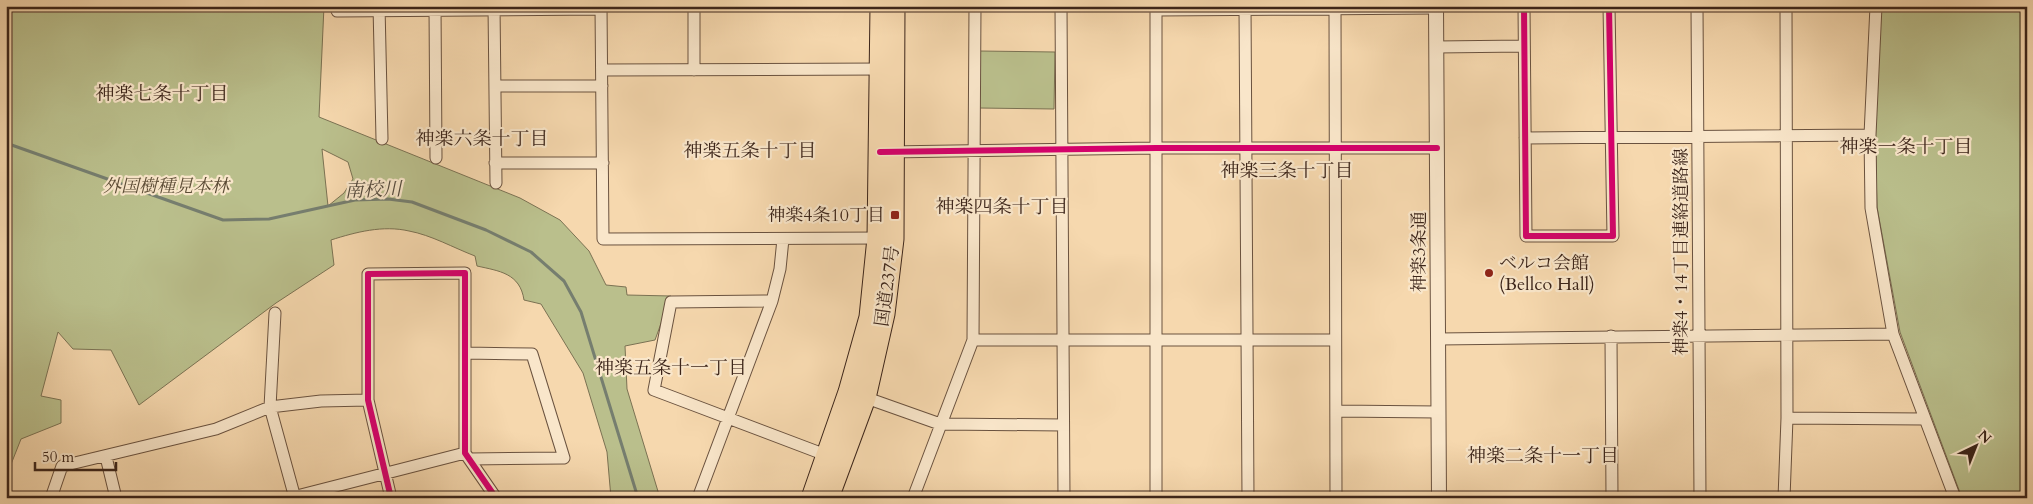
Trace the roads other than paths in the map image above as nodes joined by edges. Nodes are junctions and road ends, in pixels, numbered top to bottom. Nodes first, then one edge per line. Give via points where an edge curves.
1 (694, 6) edge
2 (880, 6) edge
3 (895, 6) edge
4 (975, 6) edge
5 (1062, 6) edge
6 (1524, 6) edge
7 (1609, 6) edge
8 (1697, 6) edge
9 (1786, 6) edge
10 (1876, 6) edge
11 (1335, 7) edge
12 (1436, 7) edge
13 (379, 8) edge
14 (435, 8) edge
15 (494, 8) edge
16 (540, 8) edge
17 (601, 8) edge
18 (1156, 8) edge
19 (1245, 8) edge
20 (337, 11) dead end
21 (1436, 46) junction
22 (1524, 46) junction
23 (888, 69) junction
24 (602, 70) junction
25 (694, 70) junction
26 (495, 86) junction
27 (602, 86) junction
28 (1870, 135) junction
29 (1611, 136) junction
30 (1698, 136) junction
31 (1785, 136) junction
32 (1525, 138) junction
33 (382, 139) dead end
34 (1156, 148) junction
35 (1437, 148) junction
36 (1061, 149) junction
37 (1246, 149) junction
38 (1335, 149) junction
39 (974, 151) junction
40 (887, 152) junction
41 (436, 158) dead end
42 (495, 162) junction
43 (602, 163) junction
44 (496, 183) dead end
45 (886, 238) junction
46 (783, 239) junction
47 (772, 302) junction
48 (275, 313) dead end
49 (1786, 334) junction
50 (1893, 334) junction
51 (1611, 336) junction
52 (1699, 336) junction
53 (1156, 339) junction
54 (1248, 339) junction
55 (1438, 339) junction
56 (973, 340) junction
57 (1336, 340) junction
58 (1063, 342) junction
59 (465, 353) junction
60 (848, 392) junction
61 (866, 398) junction
62 (368, 400) junction
63 (270, 407) junction
64 (1336, 411) junction
65 (1438, 412) junction
66 (1787, 418) junction
67 (728, 419) junction
68 (1923, 419) junction
69 (940, 424) junction
70 (1064, 425) junction
71 (468, 456) junction
72 (106, 457) junction
73 (833, 457) junction
74 (385, 473) junction
75 (292, 497) edge
76 (51, 498) edge
77 (116, 498) edge
78 (391, 498) edge
79 (496, 498) edge
80 (698, 498) edge
81 (811, 498) edge
82 (829, 498) edge
83 (913, 498) edge
84 (1064, 498) edge
85 (1156, 498) edge
86 (1248, 498) edge
87 (1336, 498) edge
88 (1439, 498) edge
89 (1612, 498) edge
90 (1700, 498) edge
91 (1784, 498) edge
92 (1954, 498) edge

1 - 25 street
2 - 23 highway, 国道237号
3 - 23 highway, 国道237号
4 - 39 street
5 - 36 street
6 - 22 street
7 - 29 street
8 - 30 street, 神楽4・14丁目連絡道路線
9 - 31 street
10 - 28 street
11 - 12 street
11 - 19 street
11 - 38 street
12 - 21 street, 神楽3条通
13 - 14 street
13 - 20 street
13 - 33 street
14 - 15 street
14 - 41 street
15 - 16 street
15 - 26 street
16 - 17 street
17 - 24 street
18 - 19 street
18 - 34 street
19 - 37 street
21 - 22 street
21 - 35 street, 神楽3条通
22 - 32 street
23 - 25 street
23 - 40 highway, 国道237号
24 - 25 street
24 - 27 street
26 - 27 street
26 - 42 street
27 - 43 street
28 - 31 street
28 - 50 street via 1871,208
29 - 30 street
29 - 32 street
29 - 32 street via 1613,236 1526,236
30 - 31 street
30 - 52 street, 神楽4・14丁目連絡道路線
31 - 49 street
34 - 36 street
34 - 37 street
34 - 53 street
35 - 38 street
35 - 55 street, 神楽3条通
36 - 39 street
36 - 58 street
37 - 38 street
37 - 54 street
38 - 57 street
39 - 40 street
39 - 56 street
40 - 45 highway, 国道237号
42 - 43 street
42 - 44 street
43 - 46 street via 603,239
45 - 46 street
45 - 60 highway, 国道237号
45 - 61 highway, 国道237号 via 885,314
46 - 47 street
47 - 67 street
47 - 67 street via 671,302 654,390
48 - 63 street
49 - 50 street
49 - 52 street
49 - 66 street
50 - 68 street
51 - 52 street
51 - 55 street
51 - 89 street
52 - 90 street, 神楽4・14丁目連絡道路線
53 - 54 street
53 - 58 street
53 - 85 street
54 - 57 street
54 - 86 street
55 - 65 street, 神楽3条通
56 - 58 street
56 - 69 street
57 - 64 street
58 - 70 street
59 - 62 street via 465,273 368,274
59 - 71 street
59 - 71 street via 532,354 564,458
60 - 61 street
60 - 73 highway, 国道237号
61 - 69 street
61 - 73 highway, 国道237号
62 - 63 street
62 - 74 street
63 - 72 street via 216,429
63 - 75 street
64 - 65 street
64 - 87 street
65 - 88 street, 神楽3条通
66 - 68 street
66 - 91 street
67 - 73 street
67 - 80 street
68 - 92 street
69 - 70 street
69 - 83 street
70 - 84 street
71 - 74 street
71 - 79 street
72 - 76 street via 62,466
72 - 77 street
73 - 81 highway, 国道237号
73 - 82 highway, 国道237号
74 - 75 street
74 - 78 street

